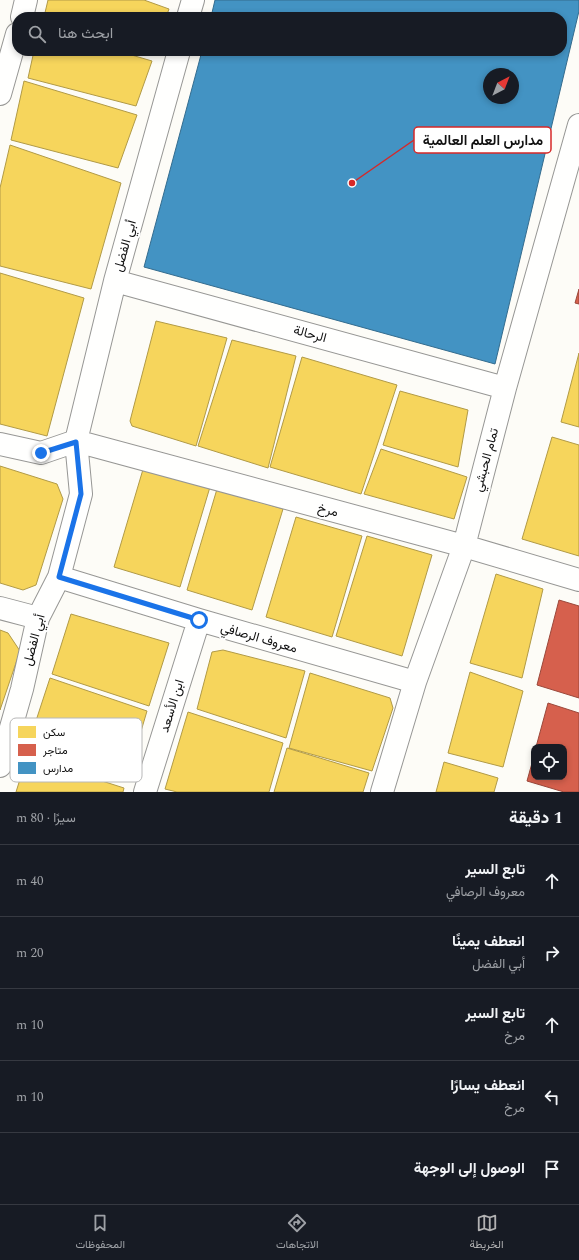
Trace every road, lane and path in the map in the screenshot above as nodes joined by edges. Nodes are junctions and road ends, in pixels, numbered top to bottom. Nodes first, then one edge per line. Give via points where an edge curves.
1 (26, 0) edge
2 (193, 0) edge
3 (23, 12) edge
4 (189, 12) edge
5 (12, 52) edge
6 (178, 56) edge
7 (0, 94) edge
8 (579, 125) edge
9 (115, 281) junction
10 (506, 388) junction
11 (76, 442) junction
12 (0, 444) edge
13 (464, 546) junction
14 (59, 577) junction
15 (579, 580) edge
16 (0, 608) edge
17 (38, 618) junction
18 (199, 620) junction
19 (414, 682) junction
20 (14, 718) edge
21 (10, 731) edge
22 (0, 766) edge
23 (145, 792) edge
24 (382, 792) edge

1 - 3 street
2 - 4 street
5 - 7 street
6 - 9 street, أبي الفضل
8 - 10 street, تمام الحبشي
9 - 10 street, الرحالة
9 - 11 street, أبي الفضل
10 - 13 street, تمام الحبشي
11 - 12 street via 41,453
11 - 13 street, مرخ
11 - 14 street, أبي الفضل via 81,494
13 - 15 street, مرخ
13 - 19 street, تمام الحبشي
14 - 17 street, أبي الفضل
14 - 18 street, معروف الرصافي
16 - 17 street
17 - 20 street, أبي الفضل
18 - 19 street, معروف الرصافي
18 - 23 street, ابن الأسعد
19 - 24 street, تمام الحبشي
21 - 22 street, أبي الفضل

